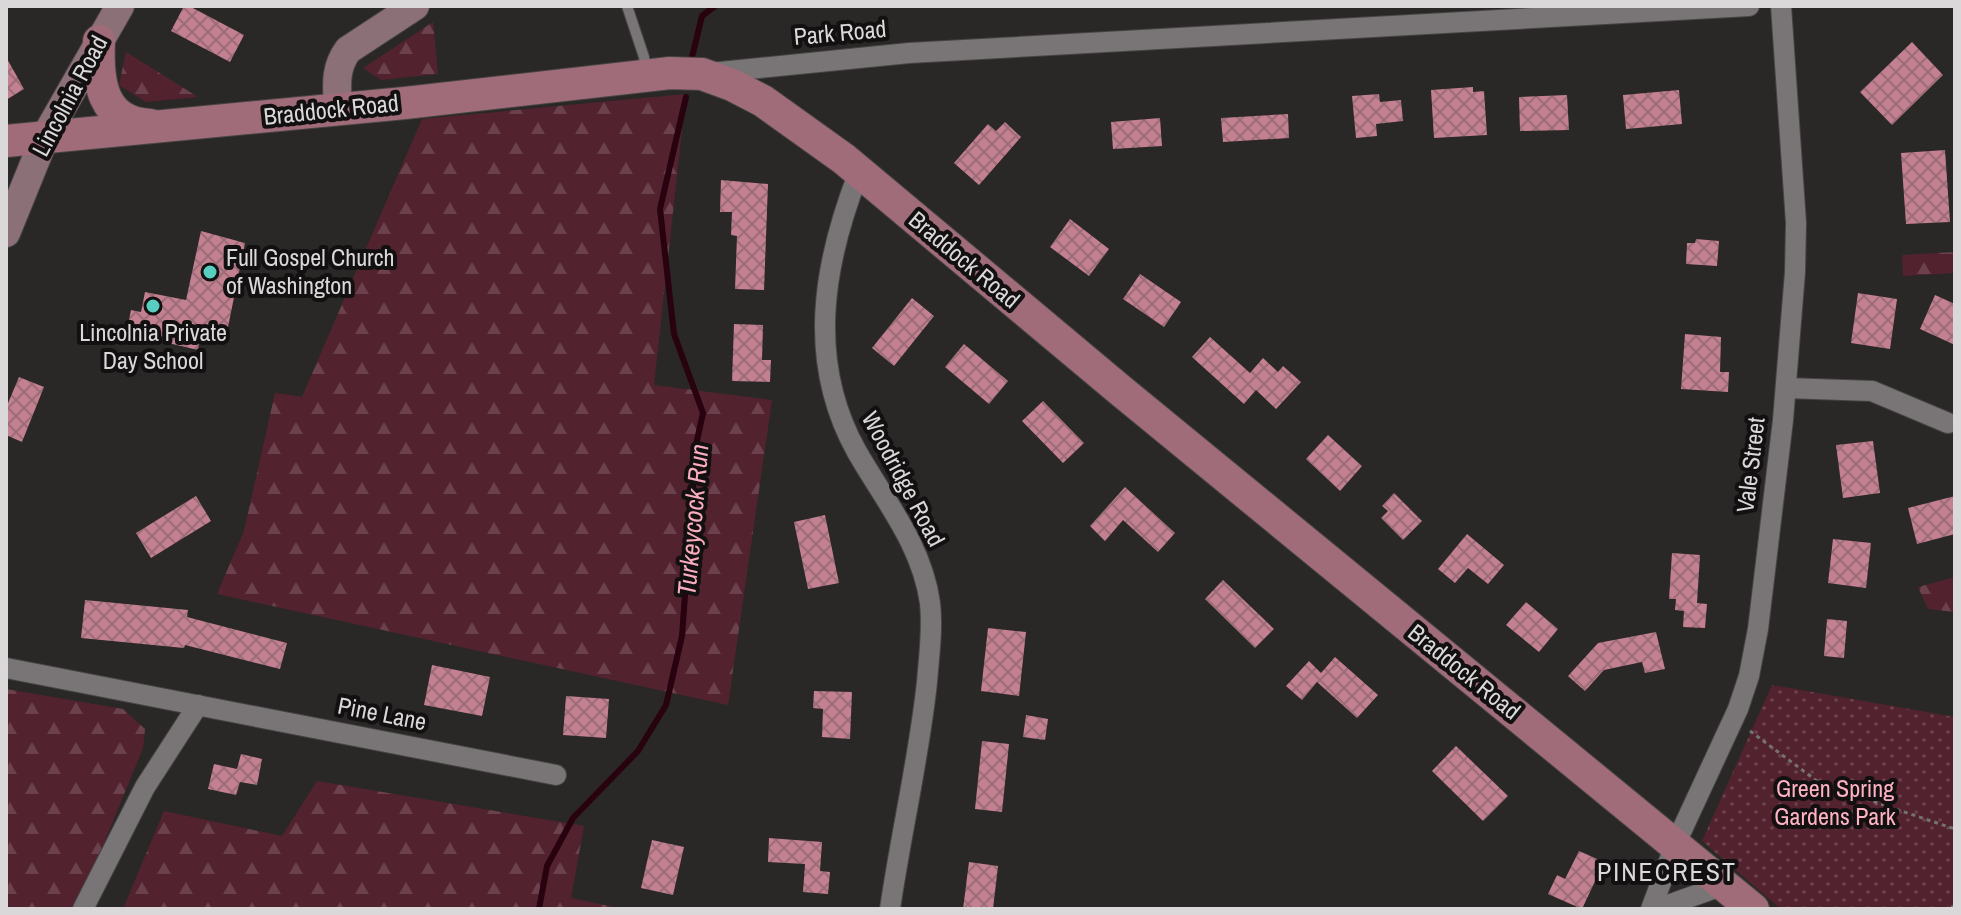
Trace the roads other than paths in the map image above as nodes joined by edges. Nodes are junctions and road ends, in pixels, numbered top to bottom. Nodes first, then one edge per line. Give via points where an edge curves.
1 (120, 6) edge
2 (415, 6) edge
3 (627, 6) edge
4 (1749, 6) edge
5 (1781, 6) edge
6 (99, 41) junction
7 (702, 74) junction
8 (647, 75) junction
9 (338, 109) junction
10 (173, 127) junction
11 (45, 137) junction
12 (6, 141) edge
13 (859, 172) junction
14 (6, 233) edge
15 (1786, 388) junction
16 (1948, 423) dead end
17 (6, 668) edge
18 (198, 705) junction
19 (556, 775) dead end
20 (1675, 845) junction
21 (1724, 885) junction
22 (83, 909) edge
23 (890, 909) edge
24 (1651, 909) edge
25 (1657, 909) edge
26 (1753, 909) edge

1 - 6 main road, Lincolnia Road
2 - 9 main road via 340,60
3 - 8 lane
4 - 7 street, Park Road via 909,53
5 - 15 street, Vale Street via 1796,223
6 - 10 main road via 101,89 115,112 136,124
6 - 11 main road, Lincolnia Road
7 - 8 main road, Braddock Road
7 - 13 main road, Braddock Road via 763,101
8 - 9 main road, Braddock Road
9 - 10 main road, Braddock Road
10 - 11 main road, Braddock Road
11 - 12 main road, Braddock Road
11 - 14 main road, Lincolnia Road
13 - 20 main road, Braddock Road
13 - 23 street, Woodridge Road via 834,246 823,332 825,362 841,420 917,554 930,605 923,718
15 - 16 street via 1872,391
15 - 20 street, Vale Street via 1749,676
17 - 18 street, Pine Lane
18 - 19 street, Pine Lane
18 - 22 street via 145,787
20 - 21 main road, Braddock Road
20 - 24 street, Vale Street
21 - 25 street
21 - 26 main road, Braddock Road

